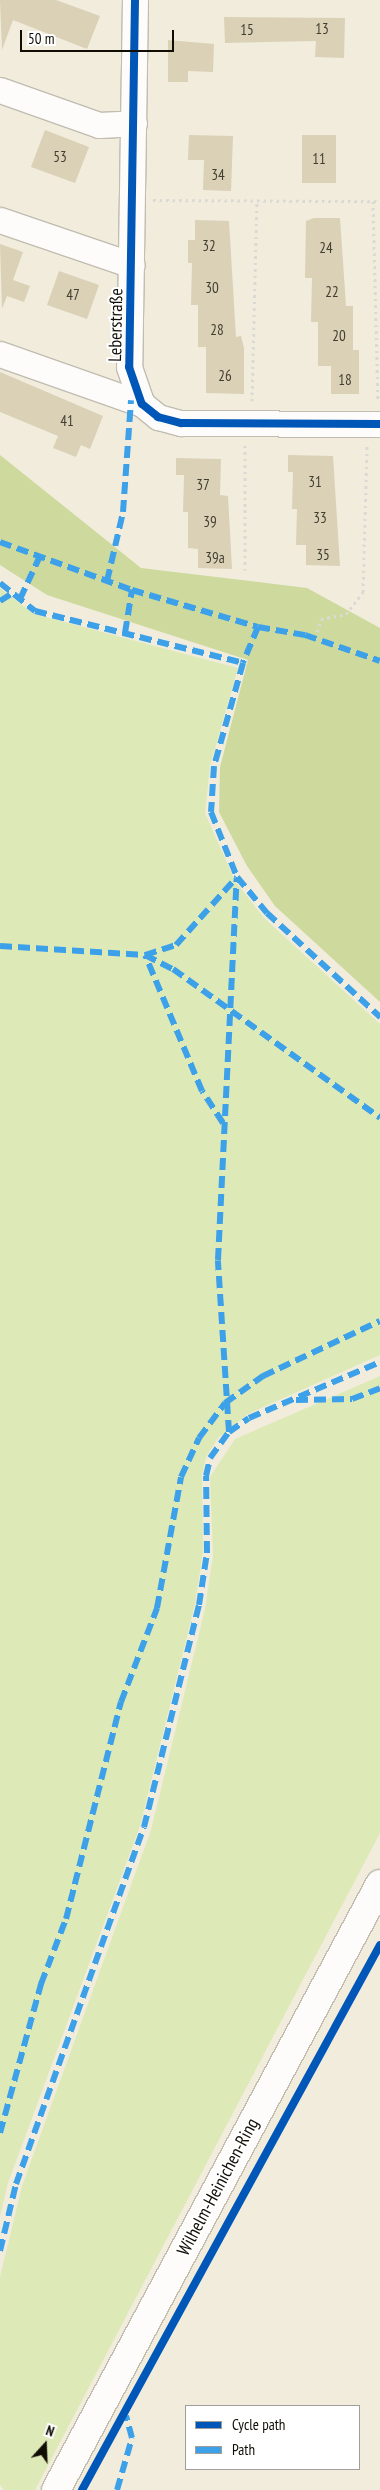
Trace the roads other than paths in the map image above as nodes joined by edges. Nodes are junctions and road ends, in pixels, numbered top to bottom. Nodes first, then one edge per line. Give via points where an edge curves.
1 (135, 0) edge
2 (0, 90) edge
3 (134, 123) junction
4 (0, 220) edge
5 (132, 265) junction
6 (0, 354) edge
7 (142, 404) junction
8 (375, 424) edge
9 (380, 1884) edge
10 (56, 2490) edge

1 - 3 street, Leberstraße
2 - 3 street via 99,125
3 - 5 street, Leberstraße
4 - 5 street, Leberstraße
5 - 7 street, Leberstraße via 129,367
6 - 7 street
7 - 8 street via 158,417 181,423
9 - 10 main road, Wilhelm-Heinichen-Ring

